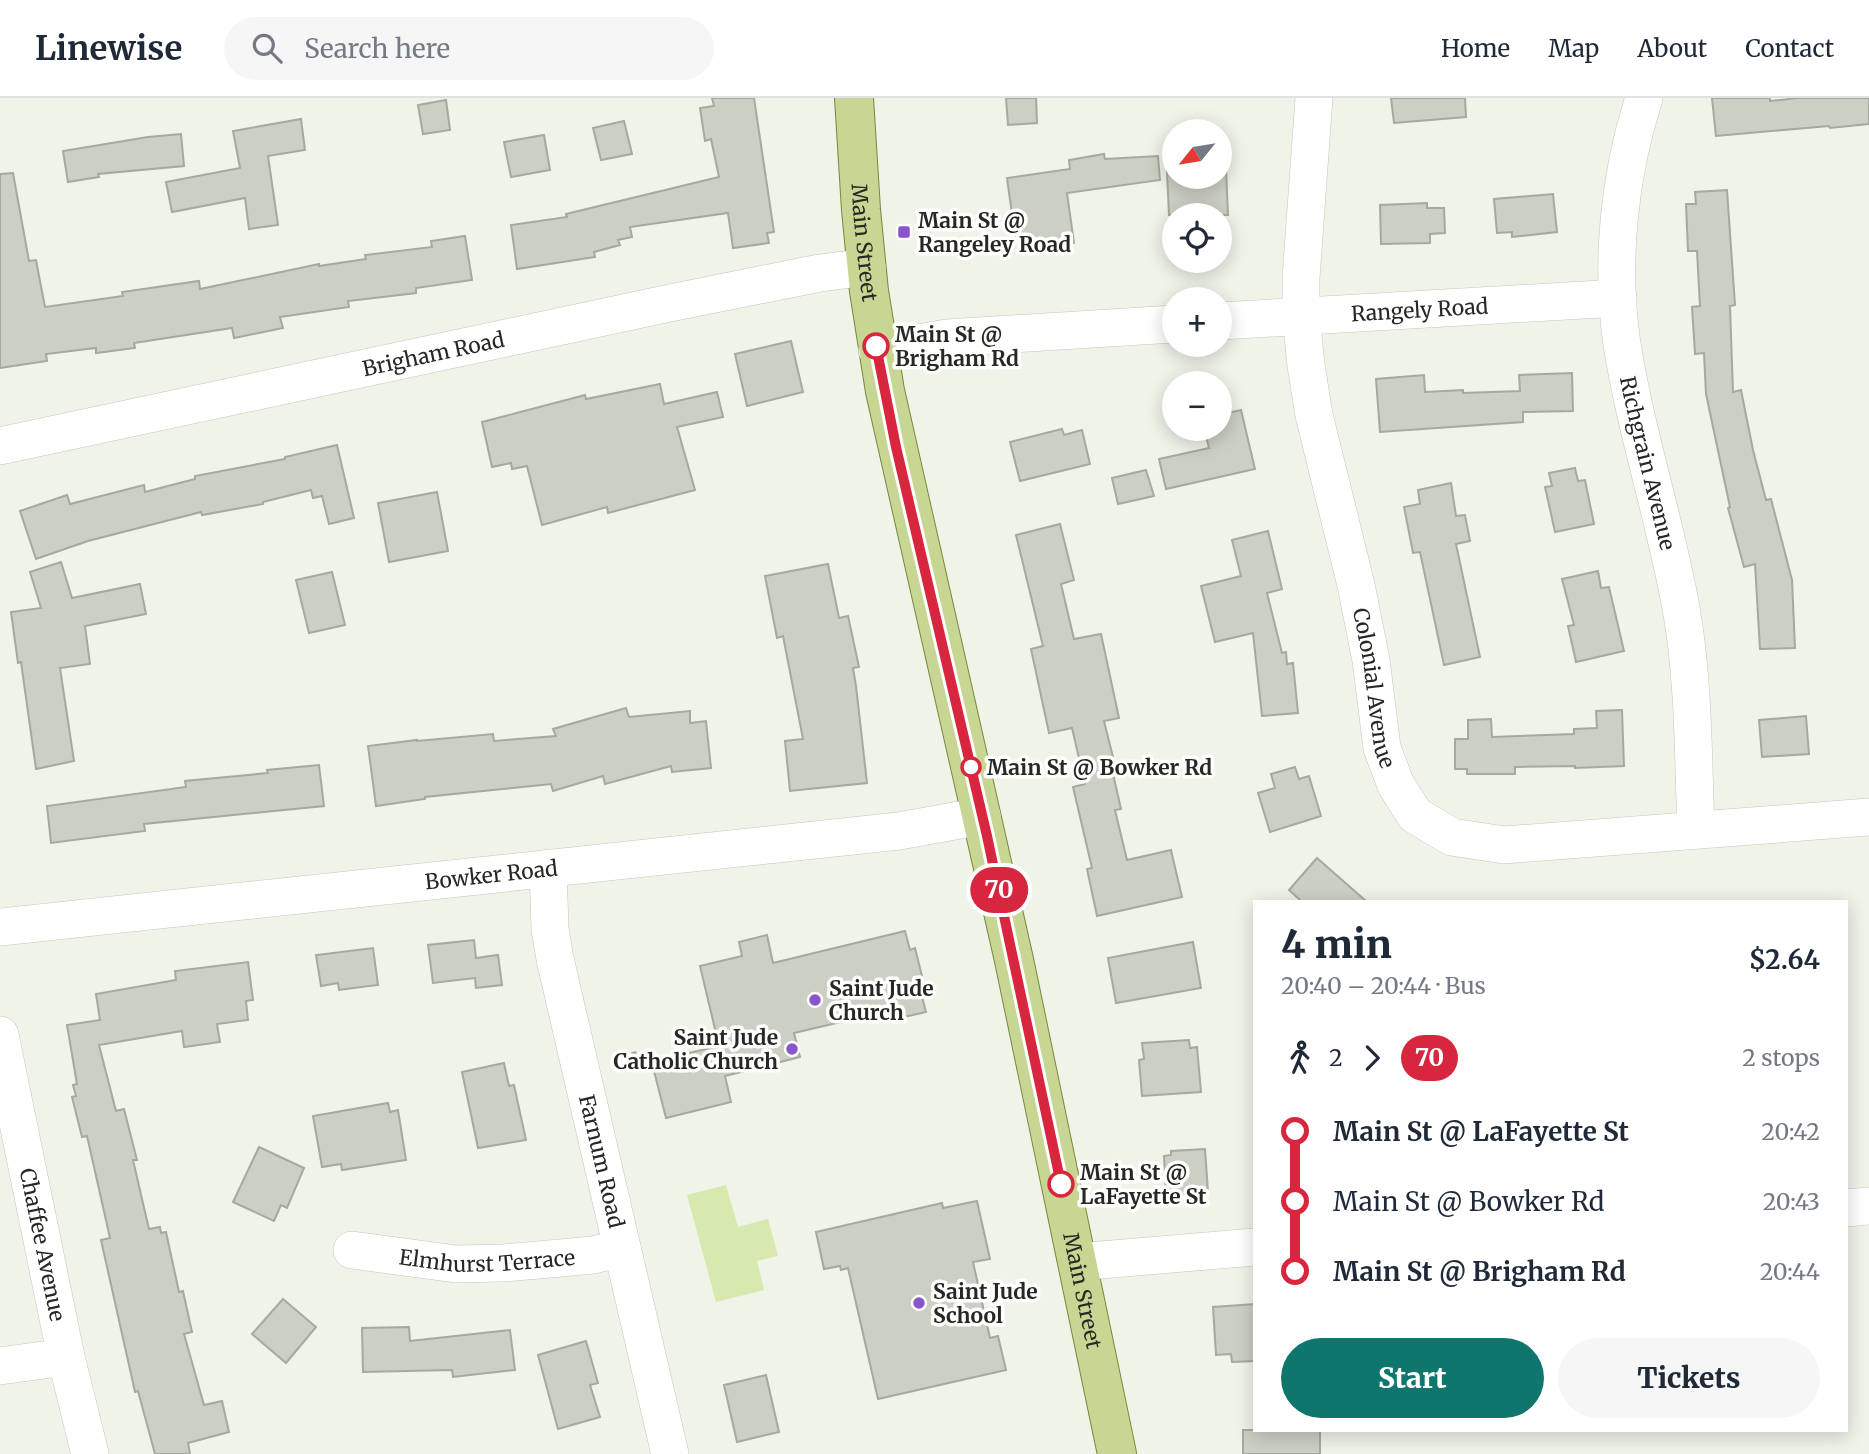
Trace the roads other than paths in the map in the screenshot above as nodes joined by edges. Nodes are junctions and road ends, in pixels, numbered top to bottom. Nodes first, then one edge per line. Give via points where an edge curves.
1 (854, 98) edge
2 (1314, 98) edge
3 (1644, 98) edge
4 (867, 267) junction
5 (1618, 298) junction
6 (1301, 316) junction
7 (1232, 320) edge
8 (1162, 325) edge
9 (877, 350) junction
10 (0, 446) edge
11 (982, 816) junction
12 (1869, 817) edge
13 (1696, 830) junction
14 (548, 868) junction
15 (0, 927) edge
16 (0, 1035) edge
17 (1869, 1206) edge
18 (1848, 1208) edge
19 (1253, 1247) edge
20 (622, 1248) junction
21 (352, 1250) dead end
22 (1077, 1262) junction
23 (66, 1357) junction
24 (0, 1366) edge
25 (90, 1454) edge
26 (670, 1454) edge
27 (1117, 1454) edge

1 - 4 main road, Main Street
2 - 6 street, Colonial Avenue
3 - 5 street, Richgrain Avenue via 1622,197
4 - 9 main road, Main Street
4 - 10 street, Brigham Road via 670,303
5 - 6 street, Rangely Road
5 - 13 street, Richgrain Avenue via 1630,385 1687,647
6 - 7 street, Rangely Road
6 - 13 street, Colonial Avenue via 1314,415 1356,586 1382,748 1396,785 1415,815 1452,837 1504,845
8 - 9 street via 947,338
9 - 11 main road, Main Street
11 - 14 street, Bowker Road via 899,831
11 - 22 main road, Main Street
12 - 13 street, Colonial Avenue
14 - 15 street, Bowker Road
14 - 20 street, Farnum Road via 555,958
16 - 23 street, Chaffee Avenue
17 - 18 street
19 - 22 street
20 - 21 street, Elmhurst Terrace via 593,1255 456,1264
20 - 26 street, Farnum Road
22 - 27 main road, Main Street
23 - 24 street
23 - 25 street, Chaffee Avenue

